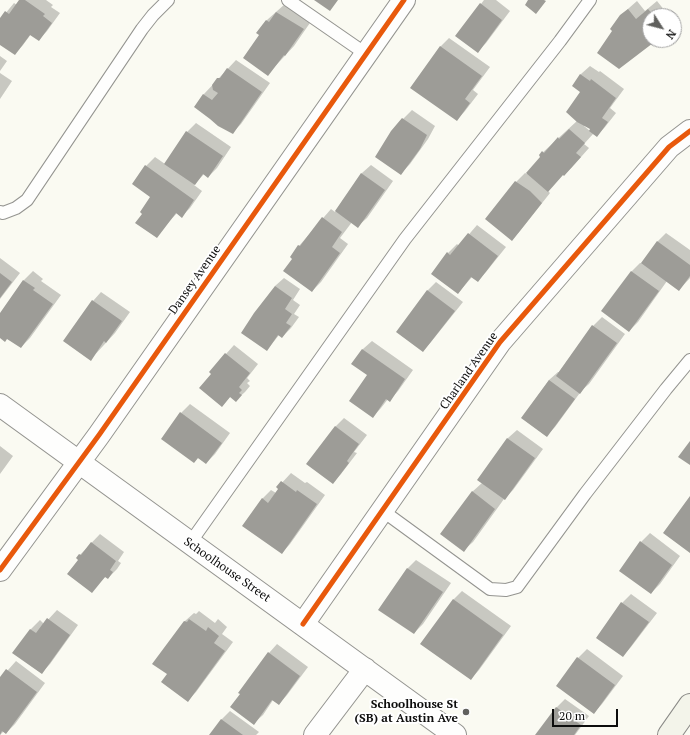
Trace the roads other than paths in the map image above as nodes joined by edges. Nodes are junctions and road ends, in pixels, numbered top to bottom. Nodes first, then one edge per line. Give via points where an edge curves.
1 (168, 0) edge
2 (288, 0) edge
3 (404, 0) edge
4 (590, 0) edge
5 (366, 54) junction
6 (690, 131) edge
7 (0, 212) edge
8 (690, 360) edge
9 (0, 405) edge
10 (79, 462) junction
11 (383, 511) junction
12 (190, 543) junction
13 (0, 570) edge
14 (303, 624) junction
15 (365, 669) junction
16 (690, 705) edge
17 (315, 735) edge
18 (455, 735) edge
19 (669, 735) edge

1 - 7 lane via 142,29 27,200 16,208
2 - 5 lane
3 - 5 street, Dansey Avenue
4 - 12 lane via 405,239
5 - 10 street, Dansey Avenue
6 - 11 street, Charland Avenue via 669,148 500,342
8 - 11 lane via 517,587 506,590 490,589
9 - 10 street, Schoolhouse Street
10 - 12 street, Schoolhouse Street
10 - 13 street, Dansey Avenue
11 - 14 street, Charland Avenue
12 - 14 street, Schoolhouse Street
14 - 15 street, Schoolhouse Street
15 - 17 street
15 - 18 street, Schoolhouse Street
16 - 19 main road

